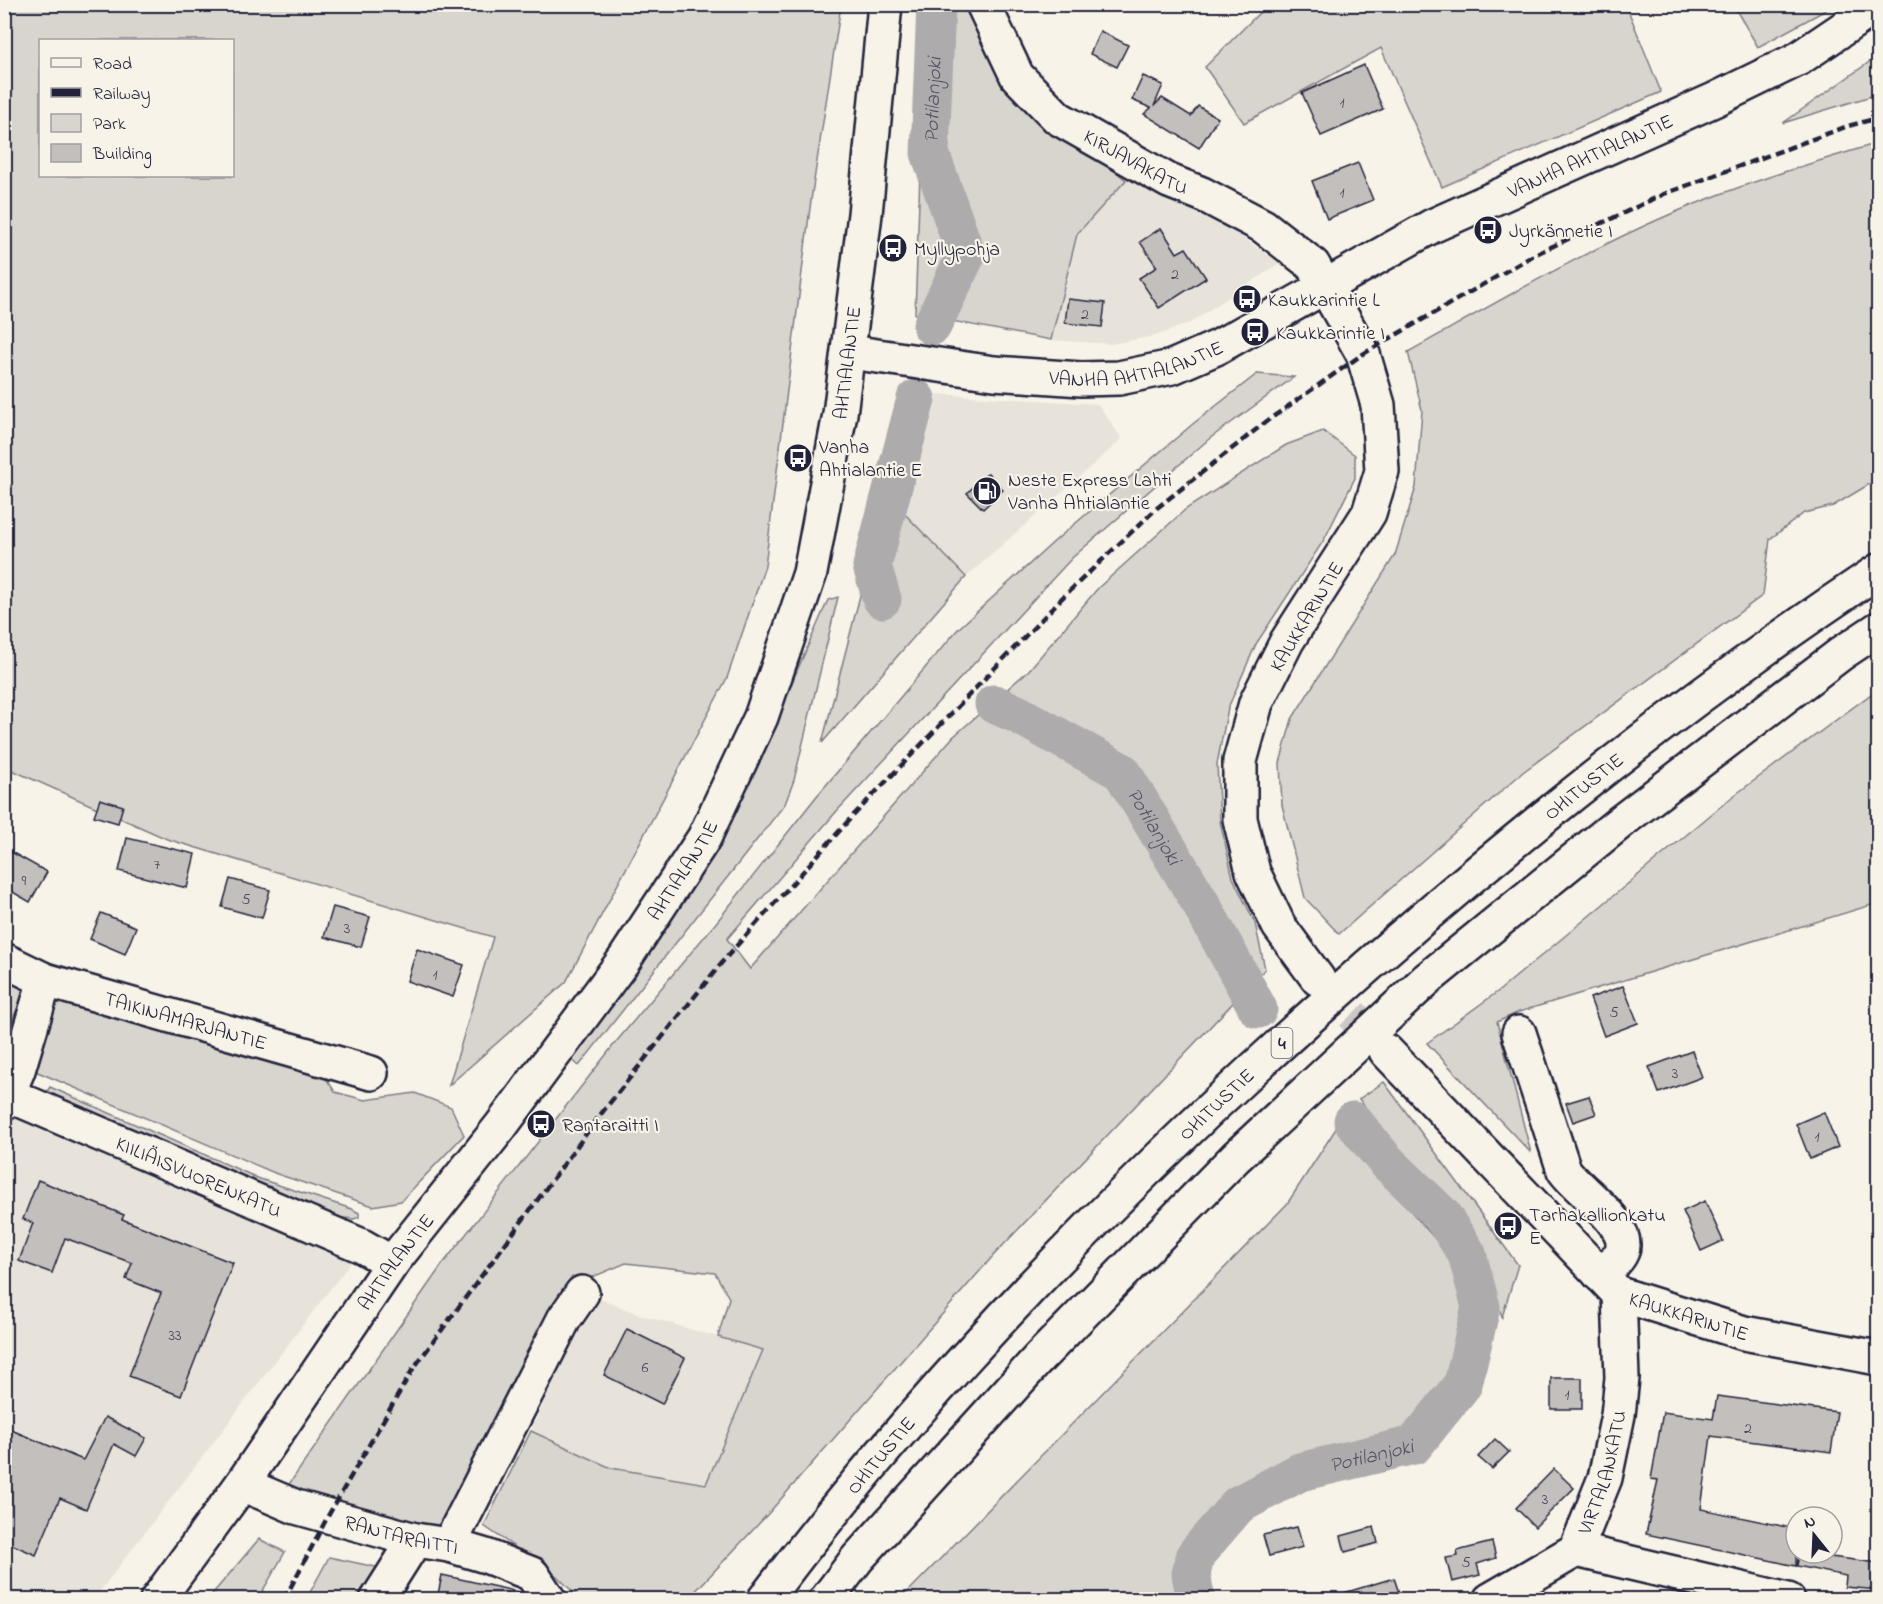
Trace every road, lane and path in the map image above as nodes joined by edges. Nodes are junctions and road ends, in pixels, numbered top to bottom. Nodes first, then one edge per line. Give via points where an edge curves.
1 (885, 4) edge
2 (983, 4) edge
3 (1878, 5) edge
4 (1324, 285) junction
5 (850, 352) junction
6 (1878, 571) edge
7 (1878, 629) edge
8 (4, 960) edge
9 (1318, 979) tunnel mouth
10 (45, 980) junction
11 (1519, 1033) dead end
12 (1386, 1051) tunnel mouth
13 (371, 1073) dead end
14 (6, 1097) edge
15 (392, 1263) junction
16 (1610, 1285) junction
17 (582, 1293) dead end
18 (1878, 1358) edge
19 (242, 1484) junction
20 (415, 1540) junction
21 (448, 1545) junction
22 (1576, 1550) junction
23 (157, 1599) edge
24 (377, 1599) edge
25 (549, 1599) edge
26 (764, 1599) edge
27 (826, 1599) edge
28 (1490, 1599) edge
29 (1788, 1599) edge

1 - 5 main road, AHTIALANTIE
2 - 4 main road, KIRJAVAKATU via 1017,76 1058,118 1169,181 1263,226 1313,265
3 - 4 main road, VANHA AHTIALANTIE via 1798,59 1432,226
4 - 5 main road, VANHA AHTIALANTIE via 1209,351 1172,367 1119,378 994,373
4 - 9 main road, KAUKKARINTIE via 1363,354 1378,405 1382,471 1369,513 1287,641 1256,703 1240,761 1240,819 1253,873 1279,926
5 - 15 main road, AHTIALANTIE via 810,573 762,717 704,838 624,960 501,1126
6 - 26 main road, OHITUSTIE / 4 via 1810,616 1588,779 1404,932 1204,1113 1001,1316 819,1526
7 - 27 main road via 1623,820 1426,980 1236,1157 1039,1358 857,1559
8 - 10 main road, TAIKINAMARJANTIE
10 - 13 main road, TAIKINAMARJANTIE
10 - 14 main road
11 - 16 main road via 1564,1170 1604,1210 1623,1241
12 - 16 main road, KAUKKARINTIE
14 - 15 main road, KIILIÄISVUORENKATU via 362,1246
15 - 19 main road, AHTIALANTIE
16 - 18 main road, KAUKKARINTIE via 1744,1333
16 - 22 main road, VIRTALANKATU via 1622,1378 1618,1415 1605,1478
17 - 21 main road via 564,1319
19 - 20 main road, RANTARAITTI via 296,1508
19 - 23 main road, AHTIALANTIE
20 - 21 main road, RANTARAITTI
20 - 24 main road
21 - 25 main road, RANTARAITTI via 532,1574
22 - 28 main road, VIRTALANKATU
22 - 29 main road

